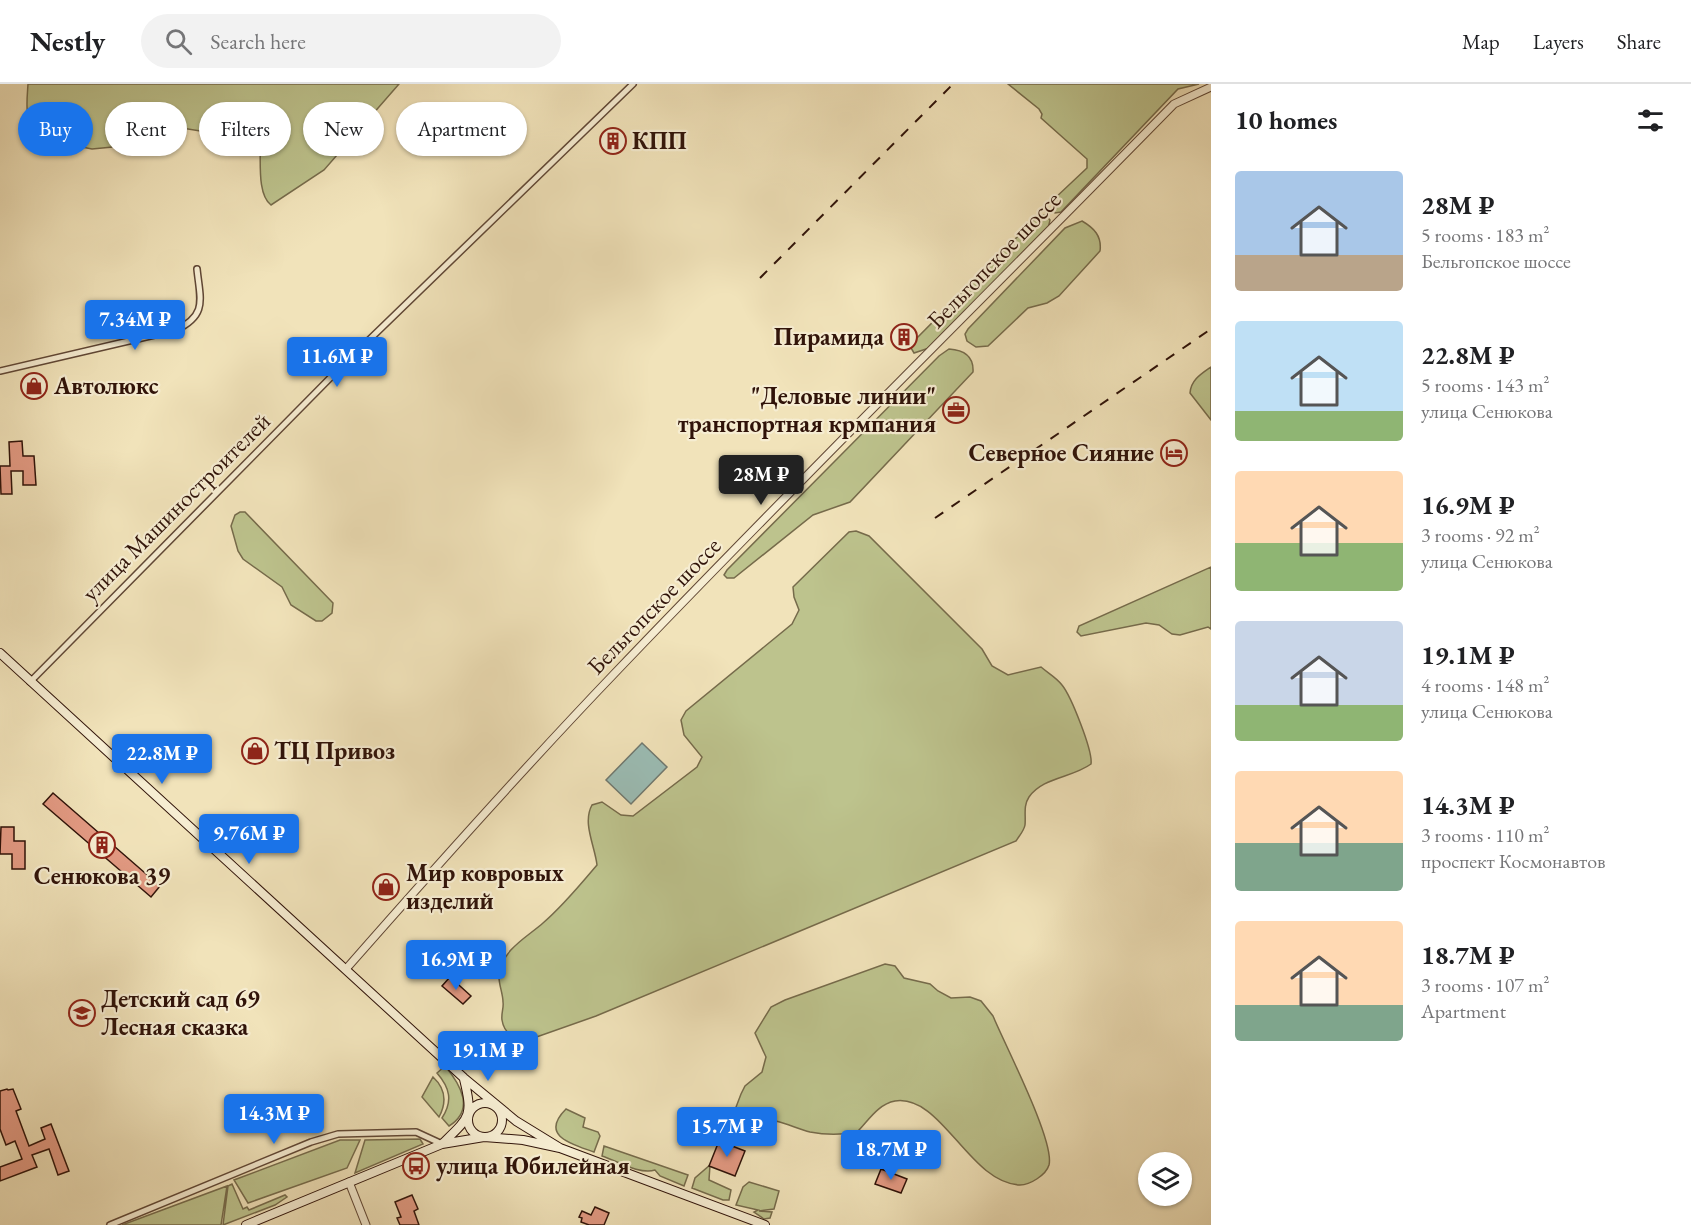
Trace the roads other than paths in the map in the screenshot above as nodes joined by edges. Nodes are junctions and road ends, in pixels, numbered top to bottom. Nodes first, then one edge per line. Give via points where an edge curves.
1 (633, 84) edge
2 (1211, 87) edge
3 (197, 269) dead end
4 (0, 371) edge
5 (0, 653) edge
6 (30, 682) junction
7 (346, 969) junction
8 (464, 1078) junction
9 (496, 1106) junction
10 (469, 1114) junction
11 (484, 1137) junction
12 (442, 1144) junction
13 (560, 1148) junction
14 (349, 1182) junction
15 (110, 1225) edge
16 (246, 1225) edge
17 (366, 1225) edge
18 (765, 1225) edge

1 - 6 street, улица Машиностроителей via 339,369
2 - 7 street, Бельгопское шоссе via 1174,104 713,572 469,830
3 - 4 street via 201,307 192,323
5 - 6 main road
6 - 7 main road
7 - 8 main road
8 - 9 main road
8 - 10 main road
9 - 10 main road via 480,1104
9 - 11 main road via 502,1115 502,1126 495,1135
9 - 13 main road
10 - 11 main road via 473,1133
10 - 12 main road
11 - 12 main road
11 - 13 main road
12 - 14 main road
12 - 15 street via 416,1132 338,1134
13 - 18 main road
14 - 16 main road
14 - 17 street

